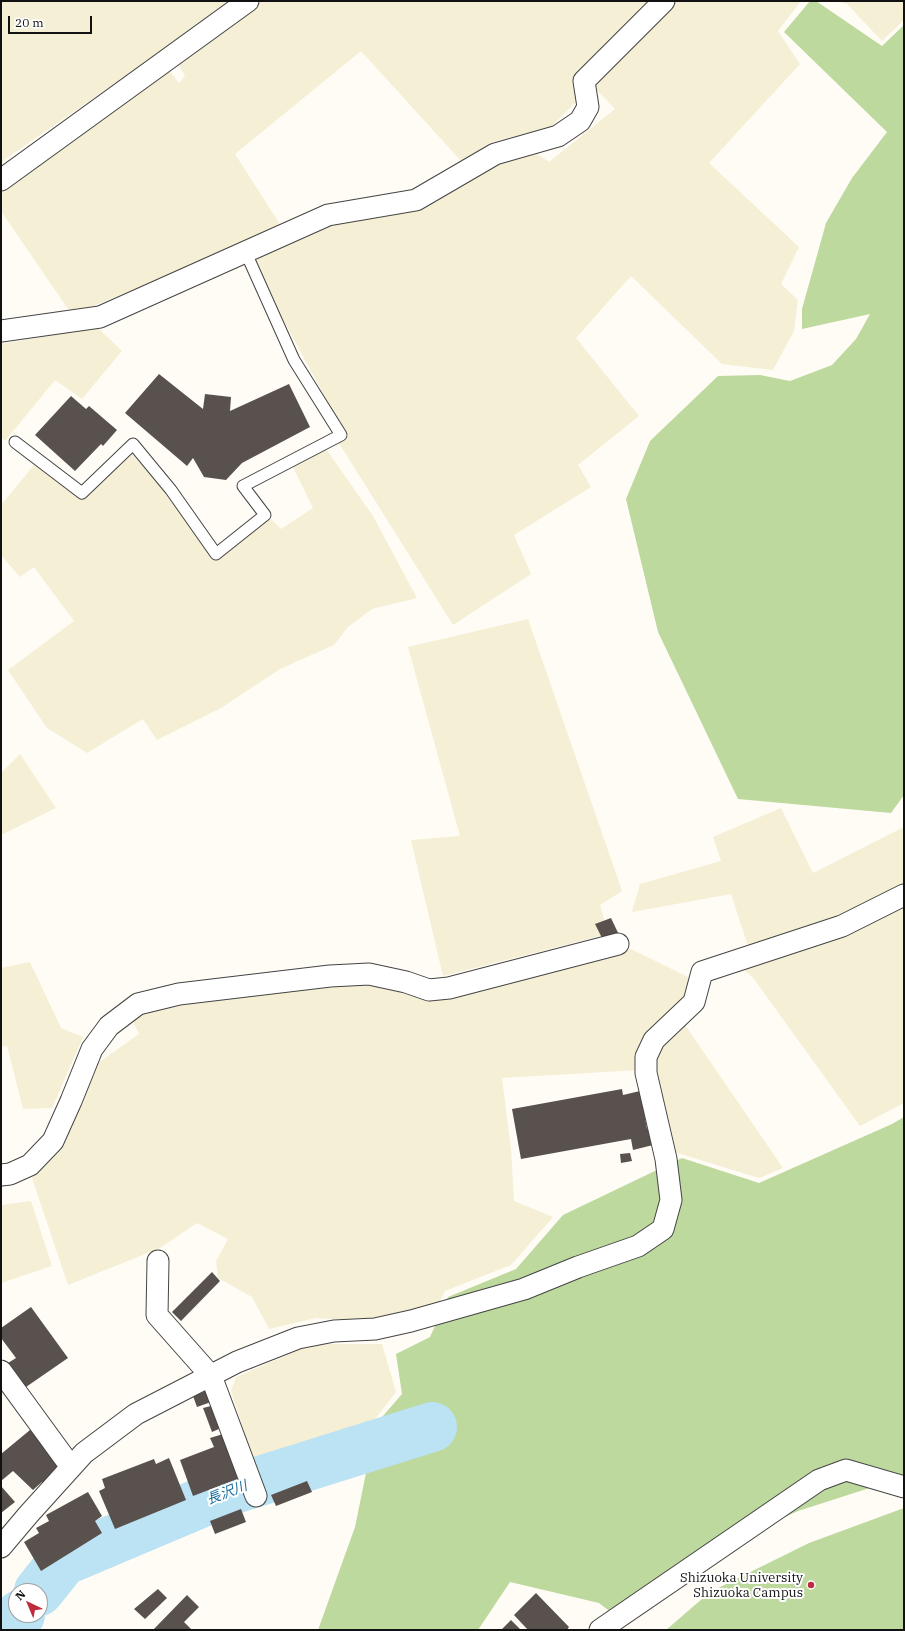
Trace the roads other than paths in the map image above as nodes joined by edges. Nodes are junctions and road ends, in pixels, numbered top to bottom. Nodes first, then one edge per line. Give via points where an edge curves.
1 (248, 1) edge
2 (664, 1) edge
3 (1, 180) edge
4 (246, 253) junction
5 (1, 331) edge
6 (15, 442) dead end
7 (904, 895) edge
8 (618, 944) dead end
9 (1, 1175) edge
10 (158, 1261) dead end
11 (1, 1371) edge
12 (211, 1376) junction
13 (71, 1467) junction
14 (904, 1487) edge
15 (256, 1496) dead end
16 (1, 1547) edge
17 (600, 1630) edge

1 - 3 street
2 - 4 street via 584,81 588,107 580,121 558,136 495,154 416,200 328,215
4 - 5 street via 100,317
4 - 6 lane via 294,360 341,435 243,486 264,515 216,554 171,490 133,444 82,493
7 - 12 street via 842,926 702,972 694,1002 654,1040 646,1057 646,1073 666,1159 671,1200 663,1229 657,1234 638,1246 524,1289 375,1329 334,1331 298,1338 237,1362
8 - 9 street via 449,988 429,990 369,974 330,976 179,994 138,1004 109,1026 92,1049 53,1141 30,1165
10 - 12 street via 157,1315
11 - 13 street
12 - 13 street via 136,1414 84,1453
12 - 15 street
13 - 16 street
14 - 17 street via 846,1470 819,1480

